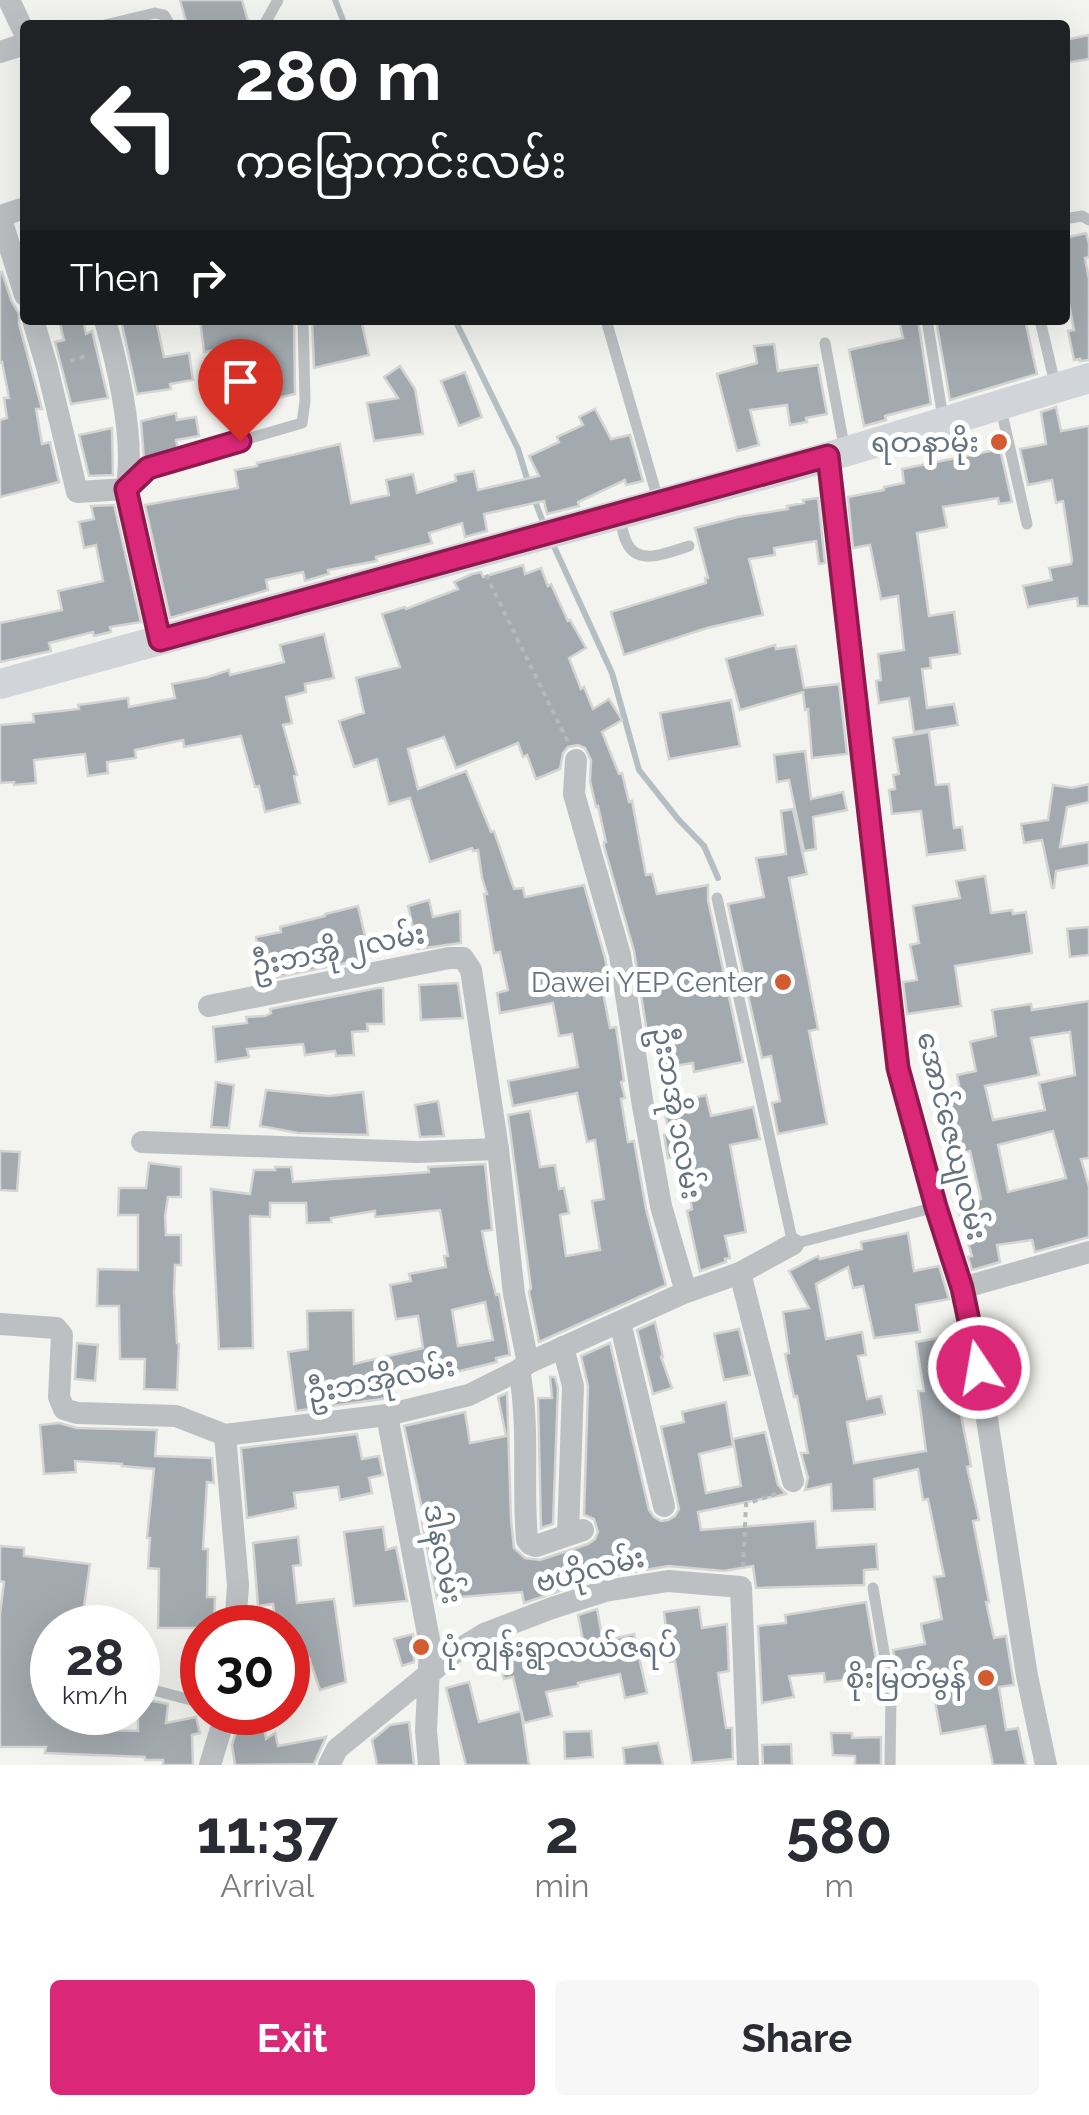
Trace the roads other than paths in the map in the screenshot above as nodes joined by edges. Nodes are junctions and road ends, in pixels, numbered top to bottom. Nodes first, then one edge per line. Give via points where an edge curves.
1 (9, 0) edge
2 (128, 20) edge
3 (167, 20) edge
4 (20, 23) edge
5 (0, 216) edge
6 (20, 279) edge
7 (35, 325) edge
8 (107, 325) edge
9 (303, 325) edge
10 (607, 325) edge
11 (928, 325) edge
12 (1041, 325) edge
13 (825, 343) dead end
14 (1089, 378) edge
15 (1056, 388) junction
16 (1000, 404) junction
17 (944, 422) junction
18 (836, 454) junction
19 (126, 489) junction
20 (660, 503) junction
21 (619, 514) junction
22 (1027, 524) dead end
23 (689, 546) dead end
24 (160, 640) junction
25 (0, 684) edge
26 (576, 760) road end
27 (717, 898) dead end
28 (209, 1006) dead end
29 (142, 1142) dead end
30 (498, 1149) junction
31 (936, 1207) junction
32 (794, 1244) junction
33 (1089, 1252) edge
34 (740, 1273) junction
35 (962, 1288) junction
36 (686, 1292) junction
37 (620, 1322) junction
38 (0, 1324) edge
39 (563, 1347) junction
40 (523, 1367) junction
41 (386, 1415) junction
42 (225, 1435) junction
43 (793, 1481) road end
44 (664, 1506) dead end
45 (873, 1588) dead end
46 (237, 1605) edge
47 (429, 1674) junction
48 (219, 1735) edge
49 (210, 1765) edge
50 (329, 1765) edge
51 (428, 1765) edge
52 (748, 1765) edge
53 (890, 1765) edge
54 (1046, 1765) edge

1 - 4 street
2 - 3 lane via 155,14
5 - 6 street
7 - 19 street via 76,492
8 - 19 street via 130,467
9 - 19 lane via 302,423 148,468
10 - 20 lane
11 - 17 lane
12 - 15 lane
13 - 18 lane
14 - 15 main road
15 - 16 main road
16 - 17 main road
16 - 22 lane
17 - 18 main road
18 - 20 main road
18 - 31 street, အောင်ဇေယျလမ်း via 898,1068
19 - 24 street
20 - 21 main road
21 - 23 lane via 628,546 639,556
21 - 24 main road
24 - 25 main road
26 - 36 street, ဦးဘအို ၁လမ်း via 574,794 620,955 661,1206
27 - 32 lane
28 - 30 street, ဦးဘအို ၂လမ်း via 462,958 472,970
29 - 30 street
30 - 40 street, ဦးဘအို ၂လမ်း
31 - 32 lane, ဦးဘအိုလမ်း
31 - 35 street, အောင်ဇေယျလမ်း
32 - 34 street, ဦးဘအိုလမ်း
33 - 35 street
34 - 36 street, ဦးဘအိုလမ်း
34 - 43 street
35 - 54 street, အောင်ဇေယျလမ်း
36 - 37 street, ဦးဘအိုလမ်း
37 - 39 street, ဦးဘအိုလမ်း
37 - 44 street
38 - 42 street, ဦးဘအိုလမ်း via 56,1328 62,1335 64,1409 176,1416
39 - 40 street, ဦးဘအိုလမ်း
39 - 40 street, ဦးဘအို ၂လမ်း via 572,1386 575,1532 536,1546 527,1540
40 - 41 street, ဦးဘအိုလမ်း via 469,1395
41 - 42 street, ဦးဘအိုလမ်း
41 - 47 street, ဒါနလမ်း via 430,1645
42 - 46 street
45 - 53 lane via 891,1692
47 - 50 street, ဗဟိုလမ်း via 337,1749
47 - 51 street, ဒါနလမ်း
47 - 52 street, ဗဟိုလမ်း via 484,1634 605,1591 668,1581 741,1587
48 - 49 street

